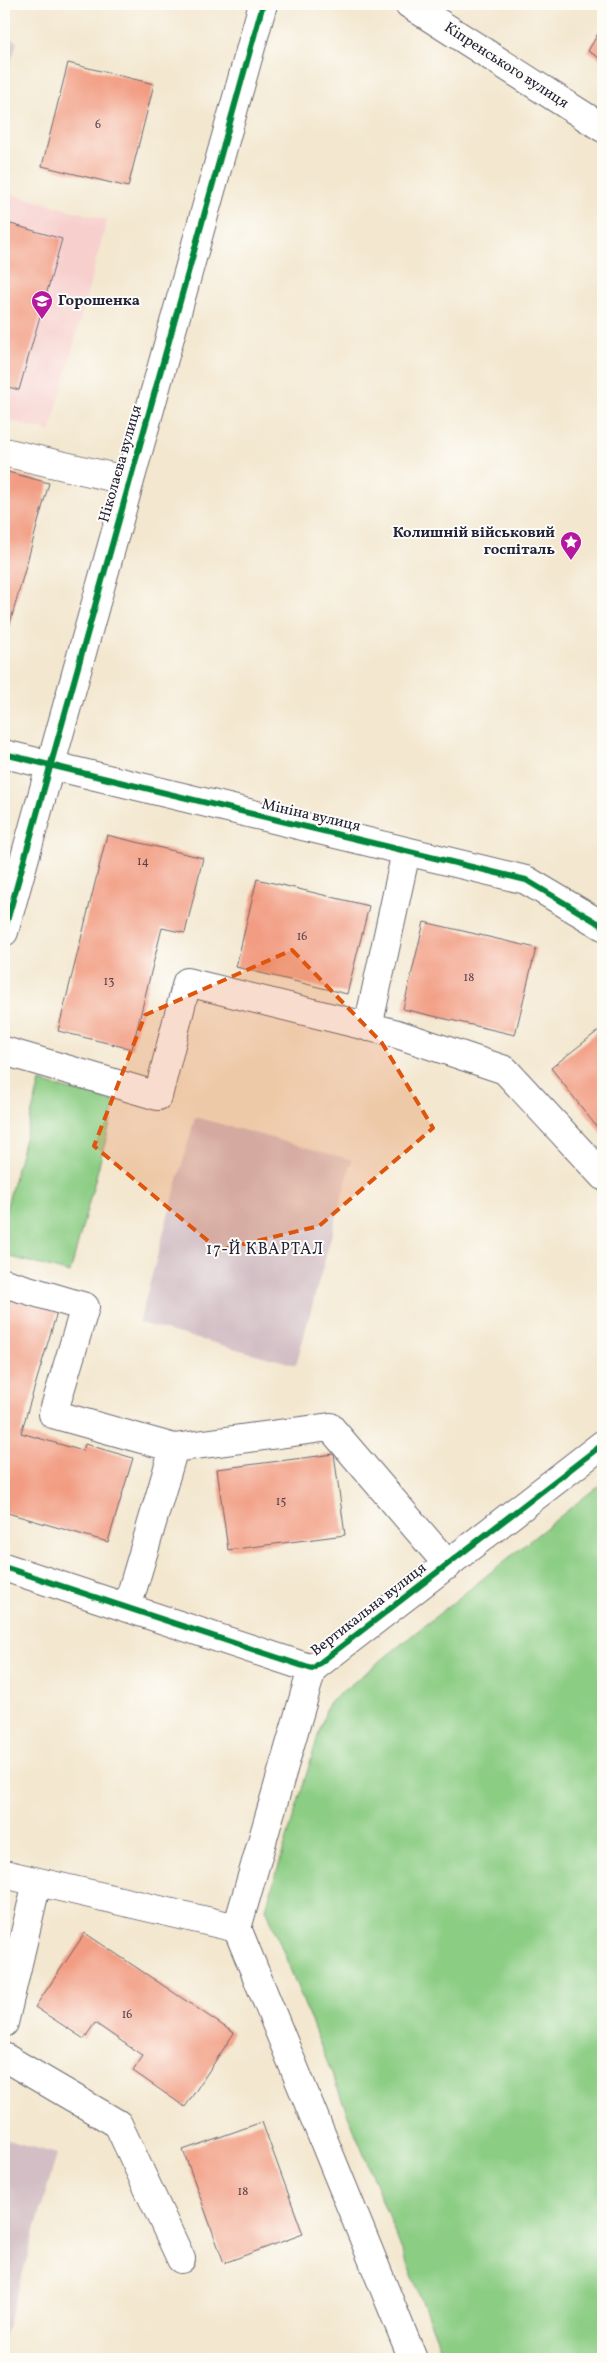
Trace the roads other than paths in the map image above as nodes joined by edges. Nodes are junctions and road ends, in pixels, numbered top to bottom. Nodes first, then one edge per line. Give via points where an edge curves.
1 (263, 4) edge
2 (409, 4) edge
3 (603, 128) edge
4 (4, 452) edge
5 (130, 481) junction
6 (4, 754) edge
7 (50, 767) junction
8 (406, 852) junction
9 (603, 926) edge
10 (4, 932) edge
11 (368, 1027) junction
12 (4, 1051) edge
13 (603, 1176) edge
14 (4, 1283) edge
15 (603, 1444) edge
16 (174, 1448) junction
17 (448, 1564) junction
18 (4, 1568) edge
19 (127, 1608) junction
20 (312, 1669) junction
21 (4, 1874) edge
22 (37, 1882) junction
23 (237, 1928) junction
24 (4, 2022) edge
25 (4, 2057) edge
26 (181, 2258) dead end
27 (413, 2359) edge

1 - 5 street, Ніколаєва вулиця
2 - 3 street, Кіпренського вулиця
4 - 5 street
5 - 7 street, Ніколаєва вулиця
6 - 7 street, Мініна вулиця
7 - 8 street, Мініна вулиця
7 - 10 street, Ніколаєва вулиця
8 - 9 street, Мініна вулиця via 526,880
8 - 11 street
11 - 12 street via 187,982 158,1096
11 - 13 street via 506,1070
14 - 16 street via 84,1306 53,1414
15 - 17 street, Вертикальна вулиця
16 - 17 street via 330,1427
16 - 19 street
17 - 20 street, Вертикальна вулиця
18 - 19 street, Вертикальна вулиця
19 - 20 street, Вертикальна вулиця
20 - 23 street
21 - 22 street
22 - 23 street
22 - 24 street
23 - 27 street
25 - 26 street via 118,2124

